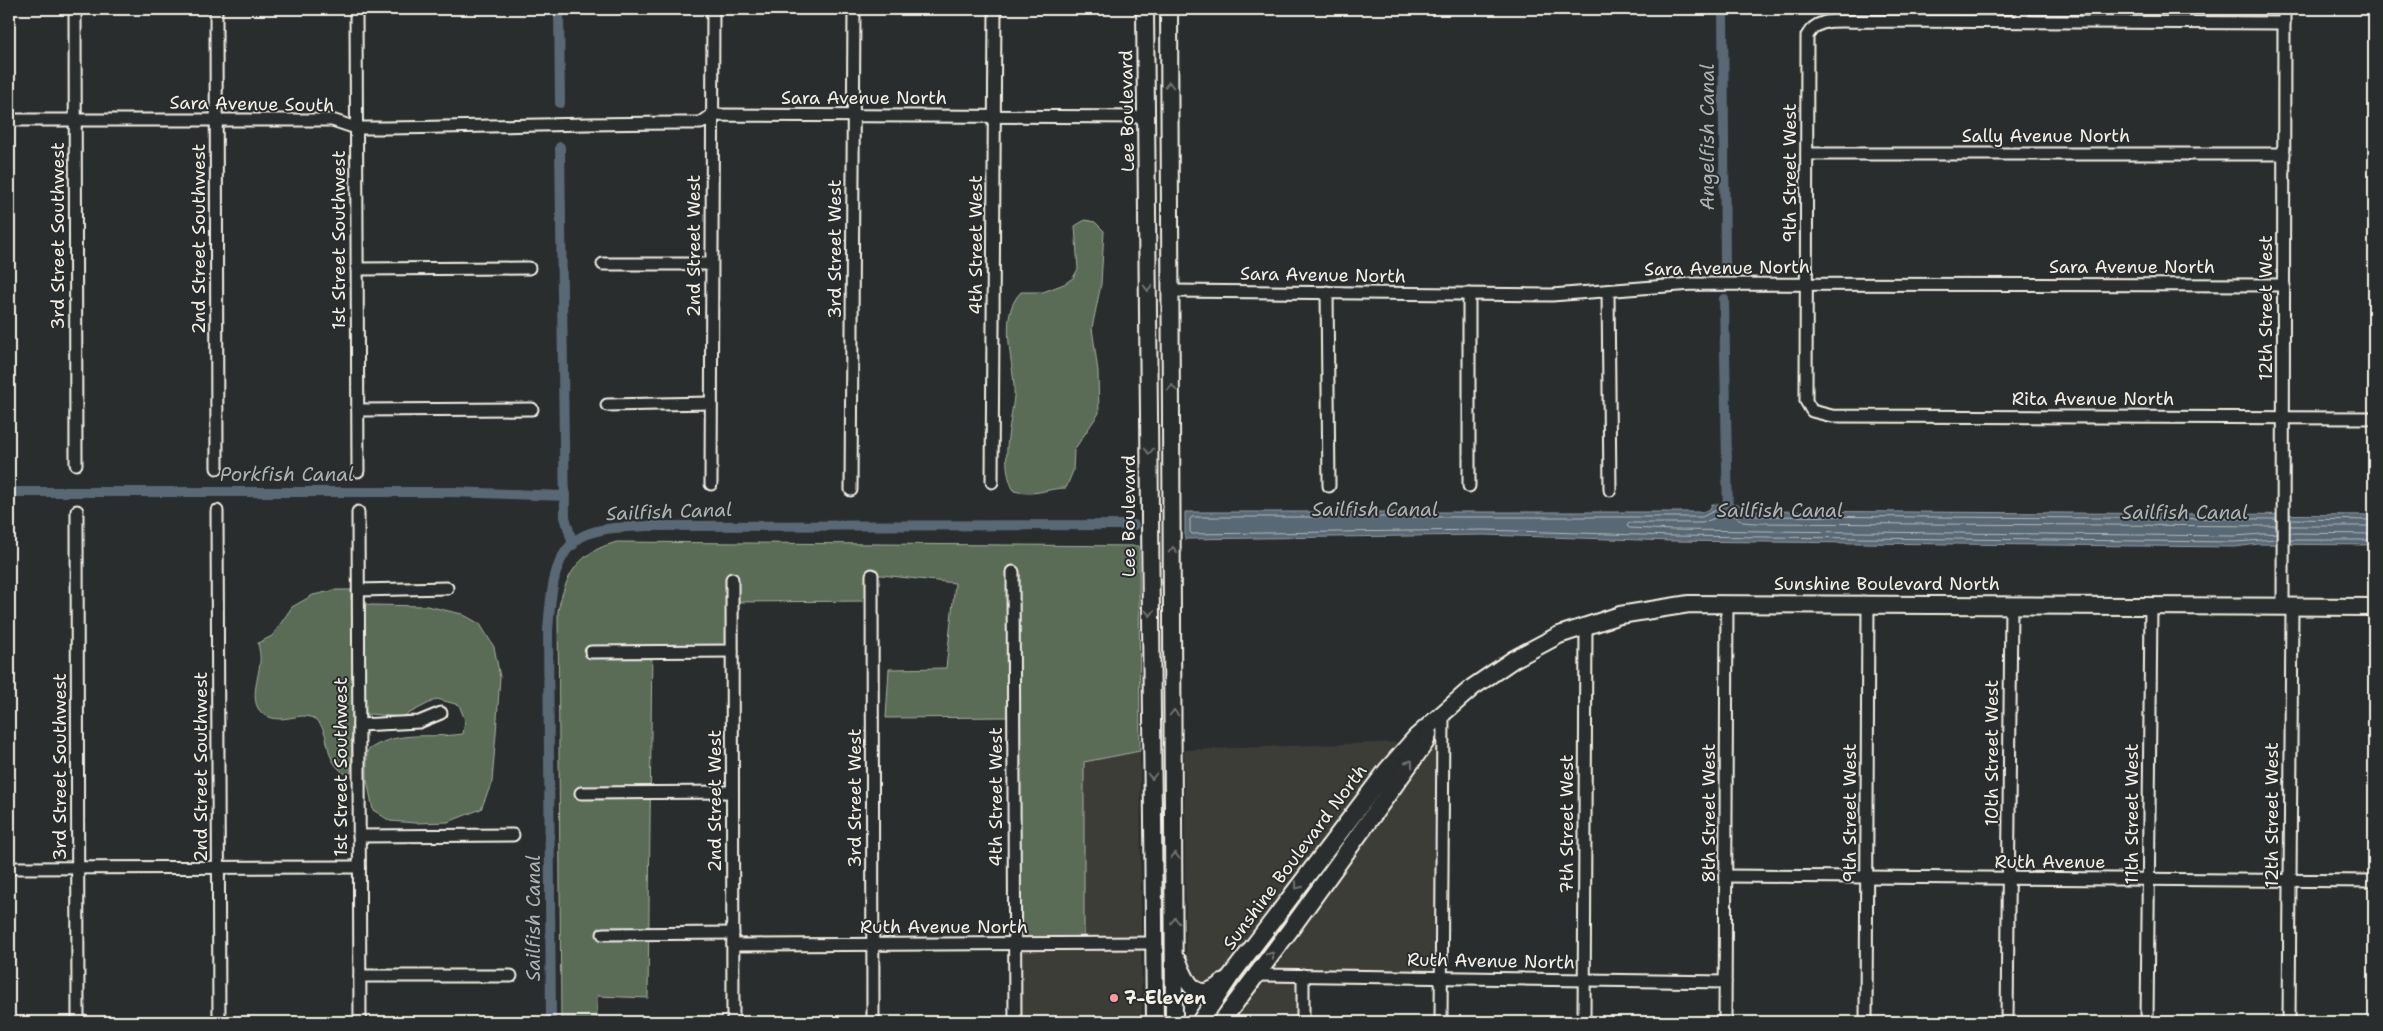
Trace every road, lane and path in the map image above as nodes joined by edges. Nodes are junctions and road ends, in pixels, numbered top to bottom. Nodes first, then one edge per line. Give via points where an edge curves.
1 (75, 9) edge
2 (216, 9) edge
3 (356, 9) edge
4 (713, 9) edge
5 (854, 9) edge
6 (995, 9) edge
7 (1145, 9) edge
8 (1169, 9) edge
9 (2022, 9) edge
10 (2284, 9) edge
11 (2022, 22) junction
12 (2284, 23) junction
13 (1146, 78) junction
14 (712, 115) junction
15 (854, 115) junction
16 (994, 116) junction
17 (1146, 117) junction
18 (9, 120) edge
19 (216, 120) junction
20 (75, 121) junction
21 (584, 123) joint
22 (356, 128) junction
23 (1807, 154) junction
24 (2284, 154) junction
25 (603, 264) dead end
26 (711, 264) junction
27 (529, 268) dead end
28 (357, 269) junction
29 (1807, 284) junction
30 (2284, 285) junction
31 (1171, 291) junction
32 (1608, 291) junction
33 (1327, 292) junction
34 (1469, 294) junction
35 (710, 404) junction
36 (607, 405) dead end
37 (532, 409) dead end
38 (358, 410) junction
39 (1812, 411) joint
40 (2284, 418) junction
41 (2374, 418) edge
42 (76, 464) dead end
43 (217, 468) dead end
44 (358, 471) dead end
45 (992, 482) dead end
46 (710, 484) dead end
47 (1329, 486) dead end
48 (1469, 486) dead end
49 (851, 490) dead end
50 (1610, 490) dead end
51 (217, 511) dead end
52 (77, 512) dead end
53 (358, 512) dead end
54 (1013, 572) dead end
55 (872, 575) dead end
56 (732, 579) dead end
57 (447, 588) dead end
58 (359, 590) junction
59 (1728, 603) junction
60 (1868, 604) junction
61 (2011, 605) junction
62 (2151, 606) junction
63 (2288, 607) junction
64 (2374, 607) edge
65 (1586, 625) junction
66 (732, 651) junction
67 (591, 652) dead end
68 (441, 713) dead end
69 (1438, 719) junction
70 (359, 724) junction
71 (1387, 770) junction
72 (581, 792) dead end
73 (732, 792) junction
74 (513, 835) dead end
75 (359, 836) junction
76 (1351, 846) junction
77 (1328, 847) junction
78 (219, 867) junction
79 (359, 867) junction
80 (9, 868) edge
81 (78, 868) junction
82 (1726, 876) junction
83 (1867, 878) junction
84 (2008, 879) junction
85 (2148, 880) junction
86 (2290, 880) junction
87 (2374, 881) edge
88 (603, 934) dead end
89 (733, 939) junction
90 (1154, 943) junction
91 (873, 944) junction
92 (1014, 944) junction
93 (1175, 954) junction
94 (1256, 975) junction
95 (360, 976) junction
96 (510, 976) dead end
97 (1303, 976) junction
98 (1230, 977) junction
99 (1442, 978) junction
100 (1584, 980) junction
101 (1725, 982) junction
102 (78, 1022) edge
103 (219, 1022) edge
104 (360, 1022) edge
105 (733, 1022) edge
106 (873, 1022) edge
107 (1015, 1022) edge
108 (1155, 1022) edge
109 (1174, 1022) edge
110 (1200, 1022) edge
111 (1221, 1022) edge
112 (1303, 1022) edge
113 (1442, 1022) edge
114 (1584, 1022) edge
115 (1725, 1022) edge
116 (1866, 1022) edge
117 (2007, 1022) edge
118 (2148, 1022) edge
119 (2289, 1022) edge

1 - 20 street, 3rd Street Southwest
2 - 19 street, 2nd Street Southwest
3 - 22 street, 1st Street Southwest
4 - 14 street, 2nd Street West
5 - 15 street, 3rd Street West
6 - 16 street, 4th Street West
7 - 13 main road, Lee Boulevard
31 -> 8 main road
9 - 11 street
10 - 12 street, 12th Street West
11 - 12 street
11 - 23 street, 9th Street West via 1823,22 1813,26 1807,36
12 - 24 street, 12th Street West
13 - 17 main road, Lee Boulevard
13 - 31 main road via 1158,103 1159,266 1163,284
14 - 15 street, Sara Avenue North
14 - 21 street, Sara Avenue North via 701,123
14 - 26 street, 2nd Street West
15 - 16 street, Sara Avenue North
15 - 49 street, 3rd Street West
16 - 17 street, Sara Avenue North
16 - 45 street, 4th Street West
17 -> 90 main road, Lee Boulevard
18 - 20 street, Sara Avenue South
19 - 20 street, Sara Avenue South
19 - 22 street, Sara Avenue South via 332,120
19 - 43 street, 2nd Street Southwest
20 - 42 street, 3rd Street Southwest
21 - 22 street, Sara Avenue South
22 - 28 street, 1st Street Southwest
23 - 24 street, Sally Avenue North
23 - 29 street, 9th Street West
24 - 30 street, 12th Street West
25 - 26 street
26 - 35 street, 2nd Street West
27 - 28 street
28 - 38 street, 1st Street Southwest
29 - 30 street, Sara Avenue North
29 - 32 street, Sara Avenue North via 1665,284
29 - 39 street, 9th Street West via 1806,402
30 - 40 street, 12th Street West
31 - 33 street, Sara Avenue North
93 -> 31 main road
32 - 34 street, Sara Avenue North via 1552,295
32 - 50 street
33 - 34 street, Sara Avenue North
33 - 47 street
34 - 48 street
35 - 36 street
35 - 46 street, 2nd Street West
37 - 38 street
38 - 44 street, 1st Street Southwest
39 - 40 street, Rita Avenue North via 1832,416
40 - 41 street, Rita Avenue North
40 - 63 street, 12th Street West via 2284,564
51 - 78 street, 2nd Street Southwest
52 - 81 street, 3rd Street Southwest
53 - 58 street, 1st Street Southwest
54 - 92 street, 4th Street West
55 - 91 street, 3rd Street West
56 - 66 street, 2nd Street West
57 - 58 street
58 - 70 street, 1st Street Southwest
59 - 60 main road, Sunshine Boulevard North
59 - 65 main road, Sunshine Boulevard North via 1651,608
59 - 82 street, 8th Street West
60 - 61 main road, Sunshine Boulevard North
60 - 83 street, 9th Street West
61 - 62 main road, Sunshine Boulevard North
61 - 84 street, 10th Street West
62 - 63 main road, Sunshine Boulevard North
62 - 85 street, 11th Street West
63 - 64 main road, Sunshine Boulevard North
63 - 86 street, 12th Street West
65 - 69 main road, Sunshine Boulevard North via 1539,644 1506,663
65 - 100 street, 7th Street West
66 - 67 street
66 - 73 street, 2nd Street West
68 - 70 street via 419,722
69 - 71 main road, Sunshine Boulevard North via 1416,737
76 -> 69 main road, Sunshine Boulevard North via 1425,743
69 - 99 street
70 - 75 street, 1st Street Southwest
71 - 76 main road via 1383,785 1349,835
71 - 77 main road, Sunshine Boulevard North
72 - 73 street
73 - 89 street, 2nd Street West
74 - 75 street
75 - 79 street, 1st Street Southwest
76 - 77 main road
94 -> 76 main road, Sunshine Boulevard North
77 -> 98 main road, Sunshine Boulevard North
78 - 79 street
78 - 81 street
78 - 103 street, 2nd Street Southwest
79 - 95 street, 1st Street Southwest
80 - 81 street
81 - 102 street, 3rd Street Southwest
82 - 83 street, Ruth Avenue
82 - 101 street, 8th Street West
83 - 84 street, Ruth Avenue
83 - 116 street, 9th Street West
84 - 85 street, Ruth Avenue
84 - 117 street, 10th Street West
85 - 86 street, Ruth Avenue
85 - 118 street, 11th Street West
86 - 87 street, Ruth Avenue
86 - 119 street, 12th Street West
88 - 89 street, Ruth Avenue North
89 - 91 street, Ruth Avenue North
89 - 105 street, 2nd Street West
90 - 92 street, Ruth Avenue North
90 - 108 main road, Lee Boulevard
91 - 92 street, Ruth Avenue North
91 - 106 street, 3rd Street West
92 - 107 street, 4th Street West
93 - 98 main road via 1193,989 1212,992
93 - 109 main road
94 - 97 street, Ruth Avenue North
94 - 111 main road, Sunshine Boulevard North
95 - 96 street
95 - 104 street, 1st Street Southwest
97 - 99 street, Ruth Avenue North
97 - 112 street
98 - 110 main road, Sunshine Boulevard North
99 - 100 street, Ruth Avenue North
99 - 113 street
100 - 101 street, Ruth Avenue North
100 - 114 street, 7th Street West
101 - 115 street, 8th Street West

